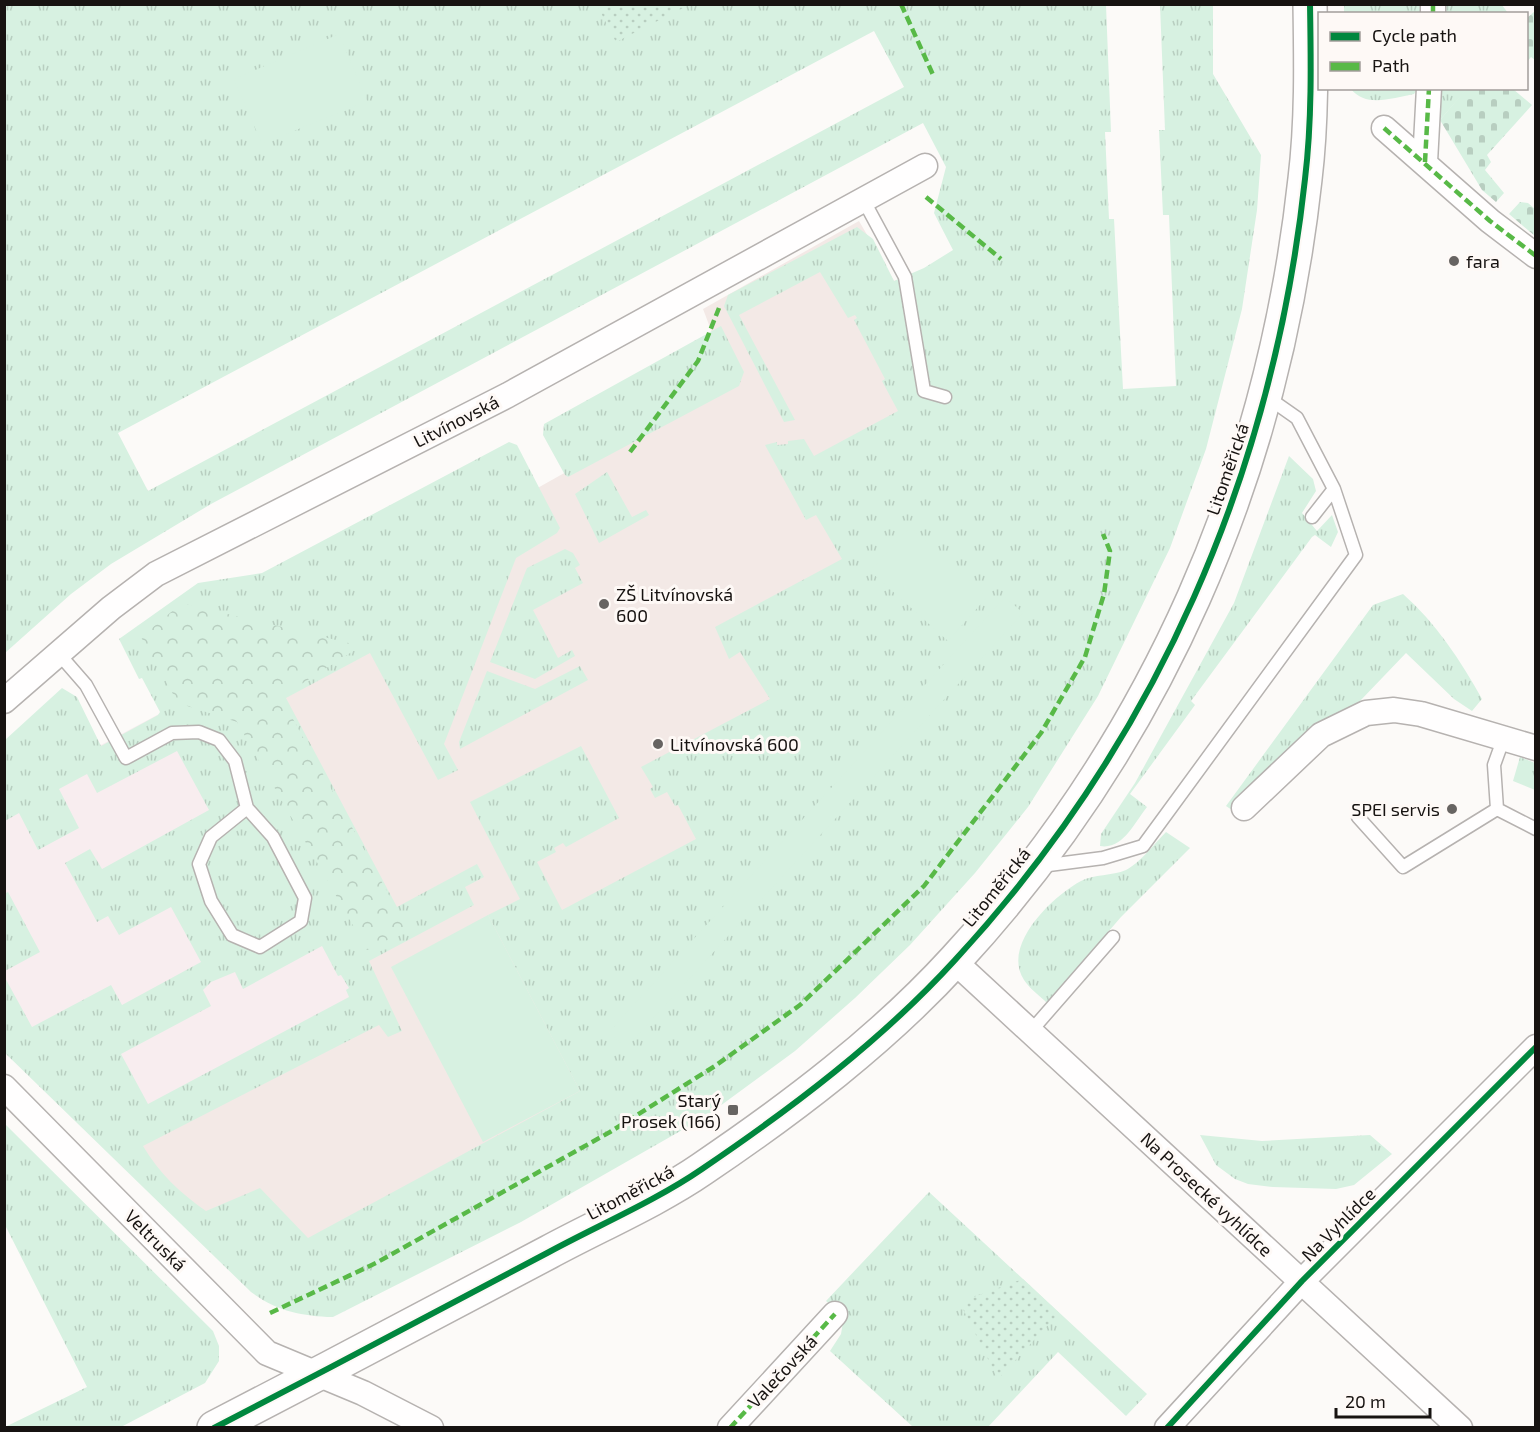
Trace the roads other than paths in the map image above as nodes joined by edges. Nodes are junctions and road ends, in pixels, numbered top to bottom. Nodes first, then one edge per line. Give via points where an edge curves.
1 (1310, 4) edge
2 (1429, 90) edge
3 (1384, 128) dead end
4 (1425, 162) junction
5 (926, 166) dead end
6 (864, 201) junction
7 (1536, 256) edge
8 (945, 397) dead end
9 (1267, 397) junction
10 (1334, 489) junction
11 (1312, 517) dead end
12 (59, 654) junction
13 (4, 701) edge
14 (1503, 740) junction
15 (1536, 748) edge
16 (247, 808) junction
17 (1244, 808) dead end
18 (1497, 809) junction
19 (1358, 818) dead end
20 (1536, 829) edge
21 (1033, 867) junction
22 (1113, 937) dead end
23 (954, 961) junction
24 (1031, 1031) junction
25 (1536, 1047) edge
26 (4, 1087) edge
27 (1302, 1281) junction
28 (835, 1314) dead end
29 (319, 1373) junction
30 (214, 1428) edge
31 (431, 1428) edge
32 (729, 1428) edge
33 (1167, 1428) edge
34 (1460, 1428) edge

1 - 9 street, Litoměřická via 1306,174 1290,288
2 - 4 street
3 - 4 street
4 - 7 street via 1490,221
5 - 6 street, Litvínovská
6 - 8 lane via 905,277 924,391
6 - 12 street, Litvínovská via 508,395 156,574
9 - 10 lane via 1297,418
9 - 21 street, Litoměřická via 1221,534 1162,667 1081,801
10 - 11 lane
10 - 21 lane via 1356,555 1143,846 1103,858
12 - 13 street, Litvínovská
12 - 16 lane via 86,685 126,758 172,733 200,732 219,740 235,761
14 - 15 street
14 - 17 street via 1421,714 1394,710 1366,713 1321,735
14 - 18 lane via 1494,765
16 - 16 lane via 273,837 304,898 301,921 260,947 232,935 211,901 199,864 211,837
18 - 19 lane via 1403,867
18 - 20 lane
21 - 23 street, Litoměřická
22 - 24 lane
23 - 24 street, Na Prosecké vyhlídce
23 - 29 street, Litoměřická via 836,1070 699,1172
24 - 27 street, Na Prosecké vyhlídce
25 - 27 street, Na Vyhlídce
26 - 29 street, Veltruská via 267,1353
27 - 33 street, Na Vyhlídce
27 - 34 street, Na Prosecké vyhlídce
28 - 32 street, Valečovská
29 - 30 street, Litoměřická
29 - 31 street

